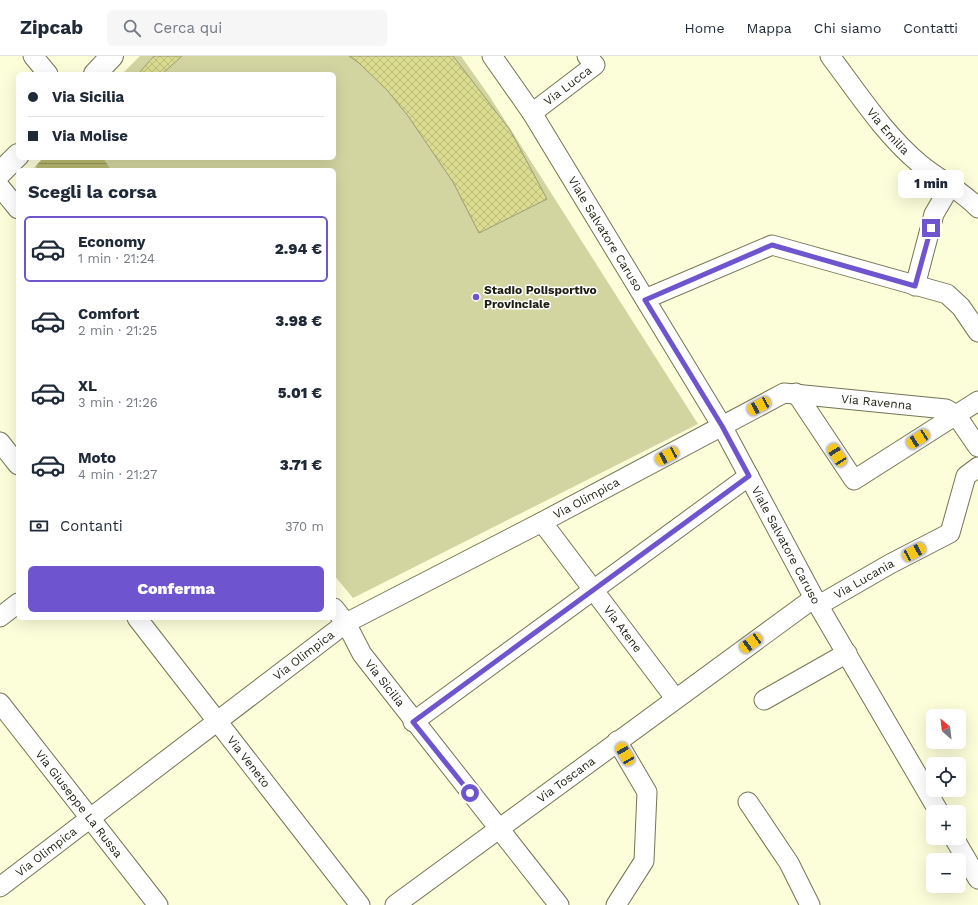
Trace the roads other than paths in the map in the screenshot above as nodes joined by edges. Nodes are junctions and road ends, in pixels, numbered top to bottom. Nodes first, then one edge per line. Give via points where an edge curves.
1 (33, 56) edge
2 (112, 56) edge
3 (492, 56) edge
4 (587, 56) edge
5 (830, 56) edge
6 (46, 72) edge
7 (97, 72) edge
8 (532, 113) junction
9 (16, 157) edge
10 (0, 173) edge
11 (951, 185) junction
12 (0, 187) edge
13 (16, 207) edge
14 (978, 208) edge
15 (915, 286) junction
16 (645, 300) junction
17 (978, 332) edge
18 (796, 394) junction
19 (978, 401) edge
20 (956, 415) junction
21 (722, 426) junction
22 (0, 442) edge
23 (978, 447) edge
24 (16, 462) edge
25 (978, 467) edge
26 (749, 476) junction
27 (542, 522) junction
28 (593, 590) junction
29 (817, 602) junction
30 (16, 605) edge
31 (336, 610) edge
32 (0, 617) edge
33 (139, 620) edge
34 (346, 623) junction
35 (847, 653) junction
36 (675, 698) junction
37 (764, 700) dead end
38 (0, 703) edge
39 (217, 721) junction
40 (413, 722) junction
41 (617, 741) junction
42 (748, 802) dead end
43 (935, 805) edge
44 (90, 818) junction
45 (498, 829) junction
46 (958, 845) edge
47 (978, 879) edge
48 (0, 887) edge
49 (158, 905) edge
50 (360, 905) edge
51 (395, 905) edge
52 (559, 905) edge
53 (616, 905) edge
54 (810, 905) edge

1 - 6 street
2 - 7 street
3 - 8 street, Viale Salvatore Caruso
4 - 8 street, Via Lucca via 595,65
5 - 11 street, Via Emilia via 890,135 920,164
8 - 16 street, Viale Salvatore Caruso
9 - 10 street
11 - 14 street, Via Emilia
11 - 15 street via 934,214
12 - 13 street
15 - 16 street via 772,245
15 - 17 street via 948,294 961,307
16 - 21 street, Viale Salvatore Caruso
18 - 20 street, Via Ravenna via 946,409
18 - 20 street via 854,480
18 - 21 street, Via Ravenna via 784,393
19 - 20 street
20 - 23 street
21 - 26 street, Viale Salvatore Caruso
21 - 27 street, Via Olimpica
22 - 24 street
25 - 29 street, Via Lucania via 966,476 950,533
26 - 28 street
26 - 29 street, Viale Salvatore Caruso
27 - 28 street, Via Atene
27 - 34 street, Via Olimpica
28 - 36 street, Via Atene
28 - 40 street
29 - 35 street, Viale Salvatore Caruso
29 - 36 street, Via Toscana
30 - 32 street
31 - 34 street, Via Sicilia
33 - 39 street, Via Veneto
34 - 39 street, Via Olimpica
34 - 40 street, Via Sicilia via 362,654
35 - 37 street
35 - 43 street, Viale Salvatore Caruso
36 - 41 street, Via Toscana
38 - 44 street, Via Giuseppe La Russa
39 - 44 street, Via Olimpica
39 - 50 street, Via Veneto
40 - 45 street, Via Sicilia
41 - 45 street, Via Toscana
41 - 53 street via 647,792 644,861
42 - 54 street via 788,863
44 - 48 street, Via Olimpica
44 - 49 street, Via Giuseppe La Russa
45 - 51 street, Via Toscana
45 - 52 street, Via Sicilia
46 - 47 street

